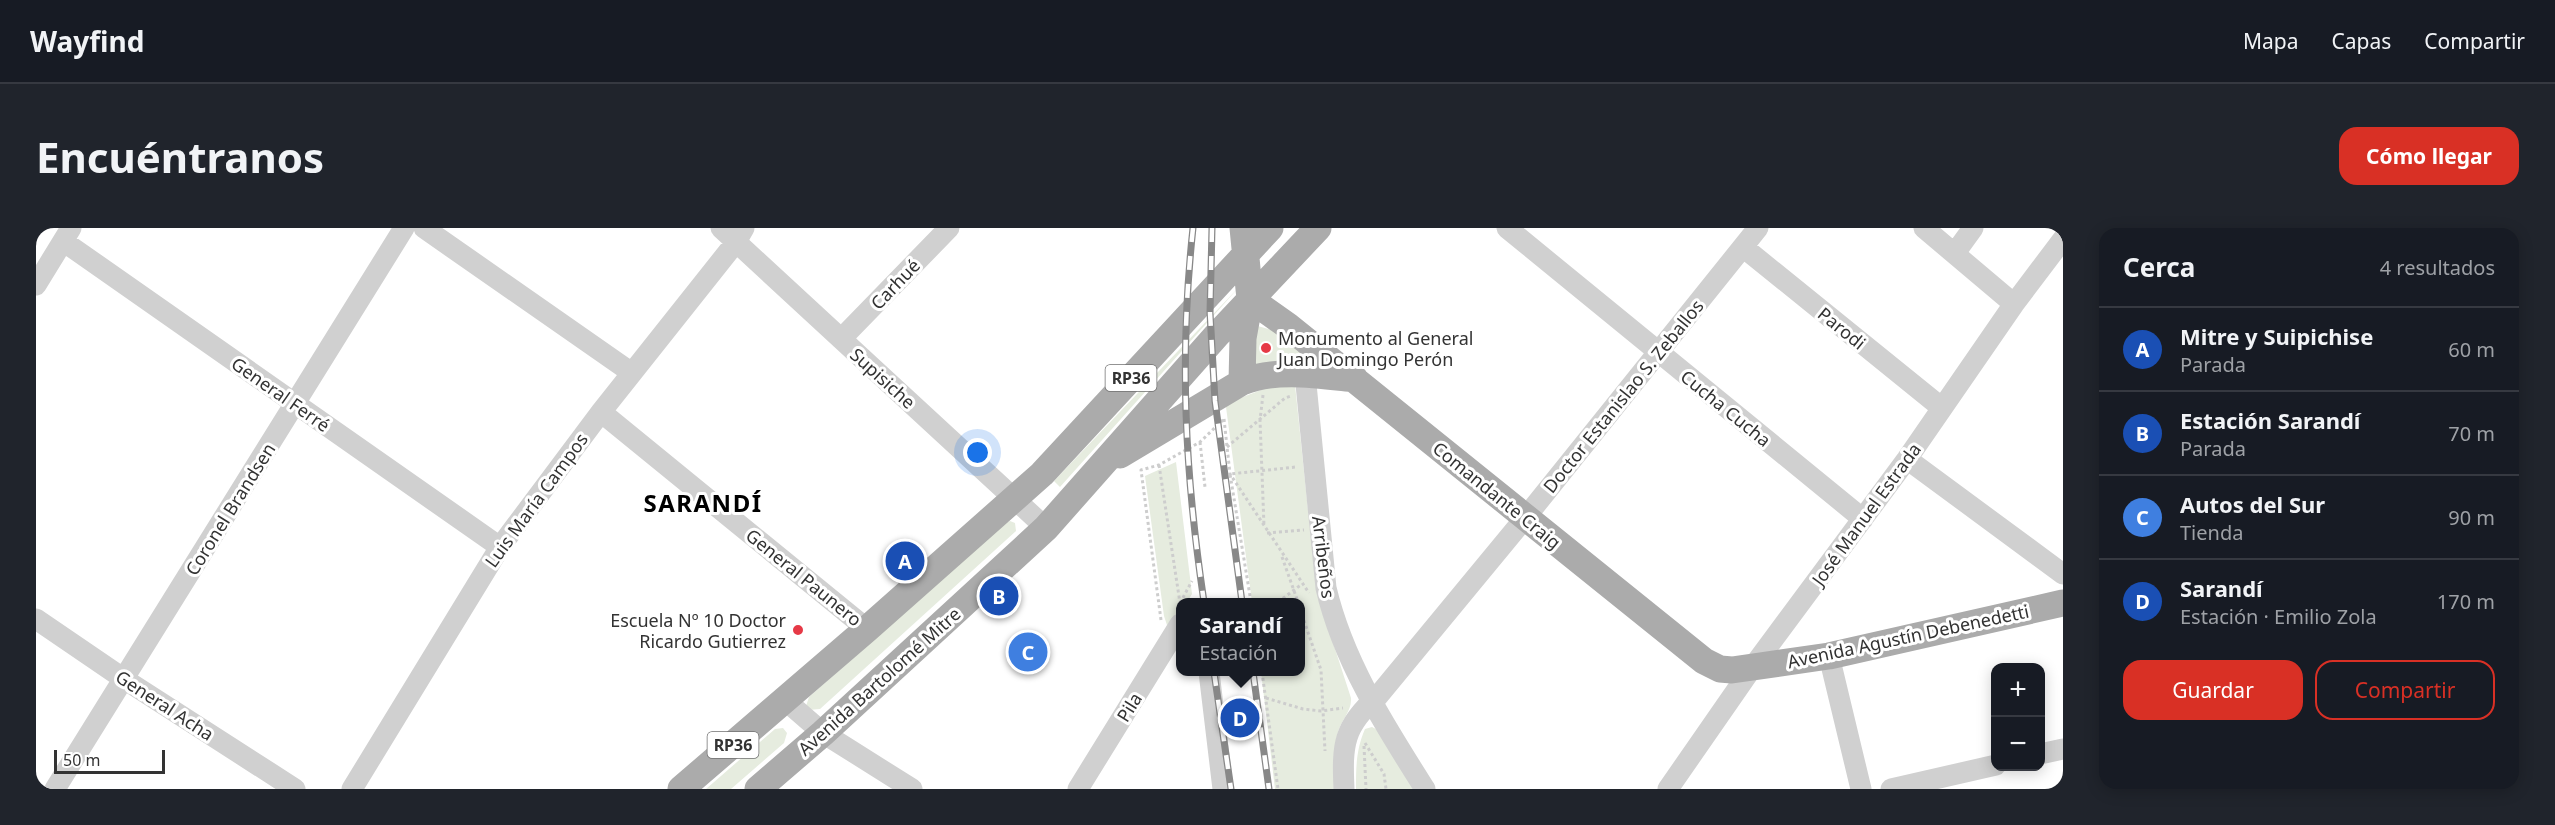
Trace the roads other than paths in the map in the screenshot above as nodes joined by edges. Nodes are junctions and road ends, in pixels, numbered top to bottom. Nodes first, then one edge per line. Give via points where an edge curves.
1 (404, 228) edge
2 (424, 228) edge
3 (948, 228) edge
4 (1243, 228) edge
5 (1250, 228) edge
6 (1270, 228) edge
7 (1318, 228) edge
8 (1507, 228) edge
9 (1758, 228) edge
10 (1924, 228) edge
11 (1973, 228) edge
12 (734, 233) edge
13 (67, 235) edge
14 (2062, 244) edge
15 (1743, 247) junction
16 (1955, 253) junction
17 (1246, 255) junction
18 (36, 285) edge
19 (1250, 299) junction
20 (2014, 304) junction
21 (841, 339) junction
22 (1657, 352) junction
23 (632, 373) junction
24 (1355, 379) junction
25 (1305, 383) junction
26 (1253, 393) junction
27 (295, 404) junction
28 (1942, 408) junction
29 (601, 412) junction
30 (1907, 459) junction
31 (1102, 465) junction
32 (1015, 499) junction
33 (1525, 518) junction
34 (1863, 519) junction
35 (1046, 528) junction
36 (500, 547) junction
37 (2063, 574) edge
38 (2063, 603) edge
39 (36, 619) edge
40 (1176, 620) edge
41 (867, 629) junction
42 (1828, 656) junction
43 (1752, 668) junction
44 (1209, 676) edge
45 (124, 679) junction
46 (785, 700) junction
47 (1366, 707) junction
48 (823, 733) junction
49 (2063, 749) edge
50 (2045, 753) edge
51 (1991, 766) edge
52 (55, 789) edge
53 (295, 789) edge
54 (351, 789) edge
55 (681, 789) edge
56 (758, 789) edge
57 (912, 789) edge
58 (1078, 789) edge
59 (1223, 789) edge
60 (1344, 789) edge
61 (1425, 789) edge
62 (1668, 789) edge
63 (1861, 789) edge
64 (1891, 789) edge

1 - 27 street, Coronel Brandsen
2 - 23 street
3 - 21 street, Carhué
4 - 17 main road
5 - 17 main road
6 - 17 main road, RP36
7 - 19 main road, Avenida Bartolomé Mitre / RP36
8 - 22 street, Cucha Cucha
9 - 15 street, Doctor Estanislao S. Zeballos
10 - 16 street
11 - 16 street
12 - 21 street, Supisiche
12 - 23 street, Luis María Campos
13 - 18 street
13 - 27 street, General Ferré
14 - 20 street, José Manuel Estrada
15 - 22 street, Doctor Estanislao S. Zeballos
15 - 28 street, Parodi
16 - 20 street
17 - 19 main road
17 - 32 main road, RP36
19 - 24 main road, Comandante Craig
19 - 26 main road via 1244,338
19 - 31 main road, Avenida Bartolomé Mitre / RP36
20 - 28 street, José Manuel Estrada
21 - 32 street, Supisiche
22 - 33 street, Doctor Estanislao S. Zeballos
22 - 34 street, Cucha Cucha
23 - 29 street, Luis María Campos
24 - 25 main road
24 - 33 main road, Comandante Craig
25 - 26 main road via 1255,377
25 - 47 street, Arribeños via 1326,588
26 - 31 main road via 1166,429
27 - 36 street, General Ferré
27 - 45 street, Coronel Brandsen
28 - 30 street, José Manuel Estrada
29 - 36 street, Luis María Campos
29 - 41 street, General Paunero
30 - 34 street, José Manuel Estrada
30 - 37 street
31 - 35 main road, Avenida Bartolomé Mitre / RP36
32 - 35 street, Supisiche
32 - 41 main road, RP36
33 - 43 main road, Comandante Craig via 1704,661 1720,669
33 - 47 street, Doctor Estanislao S. Zeballos
34 - 43 street, José Manuel Estrada
35 - 48 main road, Avenida Bartolomé Mitre / RP36
36 - 54 street, Luis María Campos
38 - 42 main road, Avenida Agustín Debenedetti
39 - 45 street, General Acha
40 - 58 street, Pila
41 - 46 main road, RP36
42 - 43 main road, Avenida Agustín Debenedetti
42 - 63 street
43 - 62 street, José Manuel Estrada
44 - 59 street
45 - 52 street, Coronel Brandsen
45 - 53 street, General Acha
46 - 48 street
46 - 55 main road, RP36
47 - 60 street, Doctor Estanislao S. Zeballos via 1345,739
47 - 61 street, Arribeños
48 - 56 main road, Avenida Bartolomé Mitre / RP36
48 - 57 street
49 - 50 street
51 - 64 street

